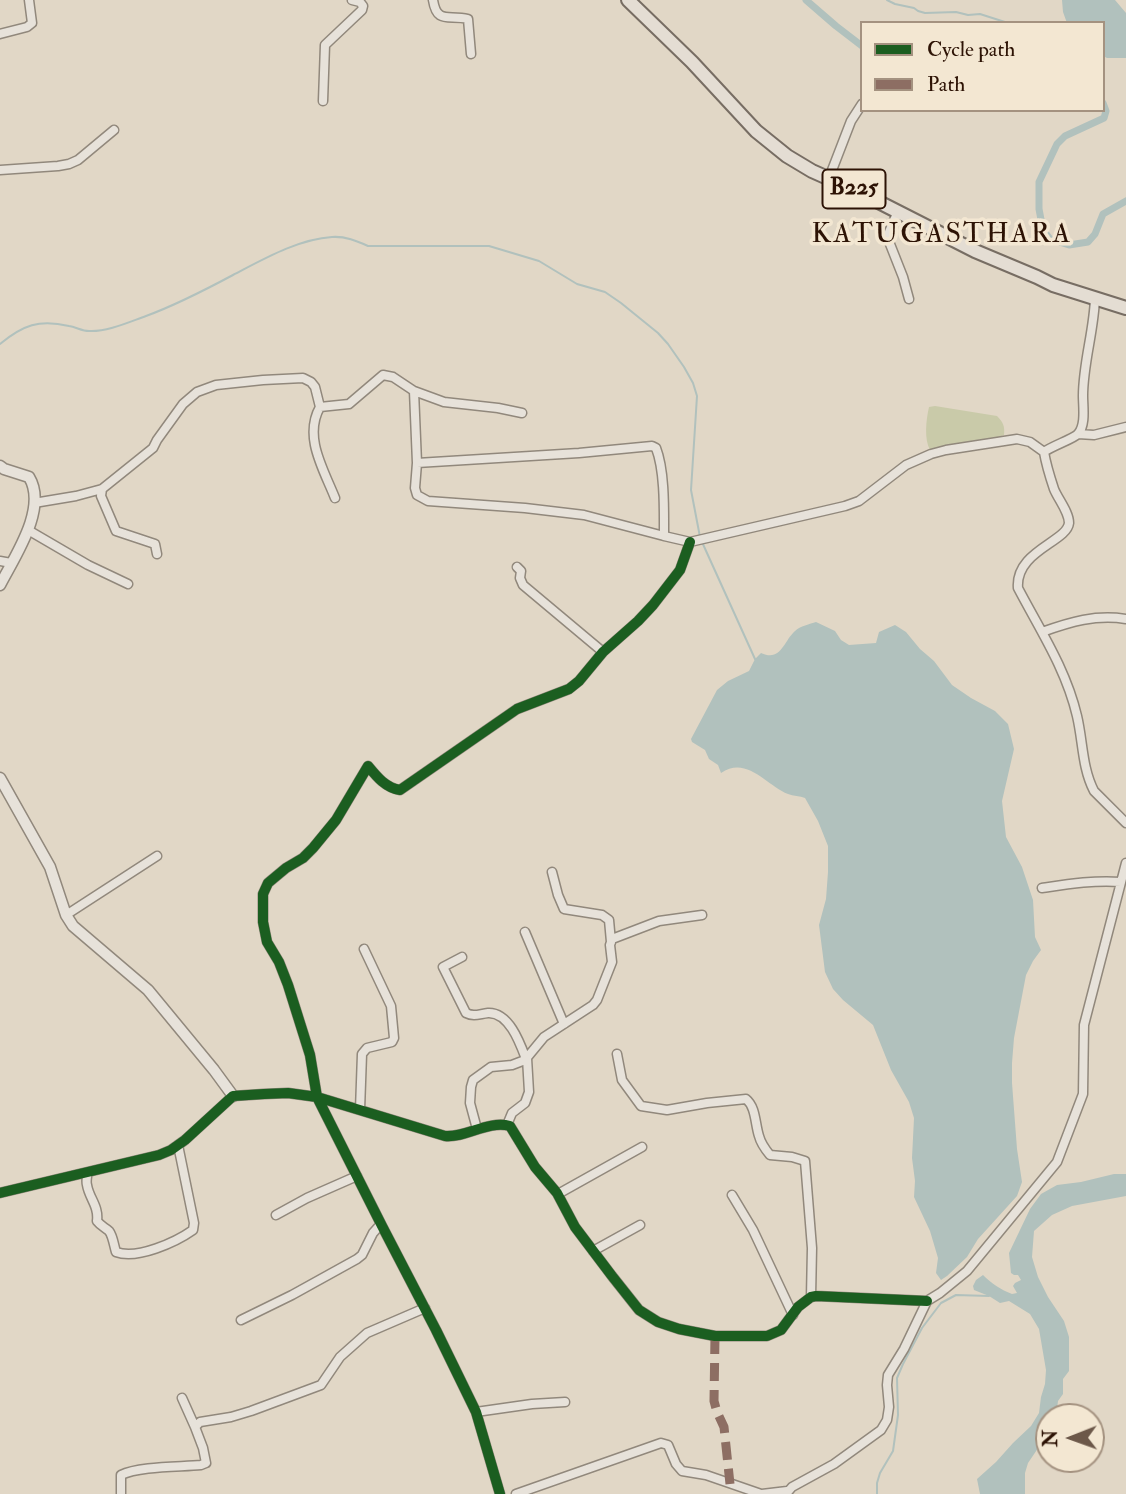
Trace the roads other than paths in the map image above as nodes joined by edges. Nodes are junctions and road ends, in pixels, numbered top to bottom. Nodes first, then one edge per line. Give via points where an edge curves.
1 (29, 0) edge
2 (352, 0) edge
3 (433, 0) edge
4 (628, 0) edge
5 (0, 34) edge
6 (471, 54) dead end
7 (323, 101) dead end
8 (860, 107) edge
9 (114, 130) dead end
10 (0, 170) edge
11 (829, 178) junction
12 (898, 211) junction
13 (1095, 298) junction
14 (909, 299) dead end
15 (1126, 307) edge
16 (414, 391) junction
17 (320, 407) junction
18 (523, 413) dead end
19 (1126, 427) edge
20 (1078, 434) junction
21 (1044, 452) junction
22 (417, 463) junction
23 (0, 466) edge
24 (102, 489) junction
25 (335, 498) dead end
26 (34, 503) junction
27 (28, 530) junction
28 (664, 536) junction
29 (690, 542) junction
30 (157, 554) dead end
31 (0, 561) edge
32 (11, 564) junction
33 (517, 567) dead end
34 (128, 584) dead end
35 (0, 585) edge
36 (1126, 619) edge
37 (1042, 632) junction
38 (603, 652) junction
39 (0, 778) edge
40 (1126, 823) edge
41 (157, 856) dead end
42 (1126, 863) edge
43 (552, 872) dead end
44 (1121, 882) junction
45 (1042, 888) dead end
46 (66, 915) junction
47 (702, 915) dead end
48 (525, 932) dead end
49 (611, 942) junction
50 (364, 949) dead end
51 (462, 957) dead end
52 (564, 1024) junction
53 (617, 1054) dead end
54 (527, 1058) junction
55 (233, 1097) junction
56 (317, 1097) junction
57 (360, 1110) junction
58 (507, 1125) junction
59 (477, 1129) junction
60 (178, 1145) junction
61 (642, 1147) dead end
62 (88, 1172) junction
63 (357, 1176) junction
64 (0, 1193) edge
65 (558, 1194) junction
66 (732, 1195) dead end
67 (276, 1214) dead end
68 (381, 1224) junction
69 (640, 1225) dead end
70 (593, 1251) junction
71 (811, 1297) junction
72 (927, 1301) junction
73 (425, 1308) junction
74 (793, 1315) junction
75 (241, 1320) dead end
76 (182, 1398) dead end
77 (565, 1402) dead end
78 (475, 1412) junction
79 (195, 1427) junction
80 (786, 1493) edge
81 (121, 1494) edge
82 (500, 1494) edge
83 (516, 1494) edge
84 (762, 1494) edge

1 - 5 street via 32,23
2 - 7 street via 360,2 362,10 325,45
3 - 6 street via 434,10 442,18 468,19
4 - 11 main road, B225 via 765,139
8 - 11 street
9 - 10 street via 69,164
11 - 12 main road, B225
12 - 13 main road, B225 via 975,251
12 - 14 street via 888,239
13 - 15 main road, B225
13 - 20 street
16 - 17 street via 383,375 349,404
16 - 18 street via 444,402
16 - 22 street
17 - 24 street via 315,387 303,378 216,385 197,392 183,404 153,448
17 - 25 street via 313,434
19 - 20 street
20 - 21 street
21 - 29 street via 1017,439 954,448 906,465 859,501 845,506
21 - 37 street via 1069,524 1037,552 1017,579
22 - 28 street via 417,495 429,501 584,515
22 - 28 street via 656,447
23 - 26 street via 29,477
24 - 26 street
24 - 30 street via 116,531 155,544
26 - 27 street
27 - 32 street
27 - 34 street
28 - 29 street
29 - 38 street via 680,570 638,621
31 - 32 street
32 - 35 street
33 - 38 street via 523,585
36 - 37 street via 1093,617
37 - 40 street via 1077,715 1090,784
38 - 56 street via 569,689 517,709 400,790 381,781 368,766 313,848 268,883 263,894 267,942 289,985
39 - 46 street via 50,867
41 - 46 street
42 - 44 street
43 - 49 street via 565,909 603,915 609,920
44 - 45 street
44 - 72 street via 1084,1025 1083,1094 1057,1162 967,1271
46 - 55 street via 148,990
47 - 49 street via 659,921
48 - 52 street
49 - 52 street via 612,962 597,1000
50 - 57 street via 391,1006 394,1038 362,1054
51 - 54 street via 443,967 466,1013 498,1014
52 - 54 street via 544,1037
53 - 71 street via 622,1080 641,1106 667,1111 746,1099 759,1138 771,1156 805,1161
54 - 58 street via 529,1092
54 - 59 street via 491,1067 473,1080 470,1103
55 - 56 street via 288,1093
55 - 60 street
56 - 57 street
56 - 63 street
57 - 59 street via 445,1136
58 - 59 street
58 - 65 street
60 - 62 street via 159,1155
60 - 62 street via 193,1230 152,1250 116,1252 111,1234 97,1221 86,1184
61 - 65 street
62 - 64 street
63 - 67 street
63 - 68 street
65 - 70 street
66 - 74 street
68 - 73 street
68 - 75 street via 357,1259
69 - 70 street
70 - 74 street via 639,1310 679,1329 715,1336 767,1336 781,1330
71 - 72 street
71 - 74 street
72 - 80 street via 888,1375 889,1407 881,1430
73 - 78 street
73 - 79 street via 367,1333 340,1357 321,1385
76 - 79 street
77 - 78 street
78 - 82 street
79 - 81 street via 206,1463 126,1472 121,1475
80 - 84 street
83 - 84 street via 660,1443 668,1445 682,1471

